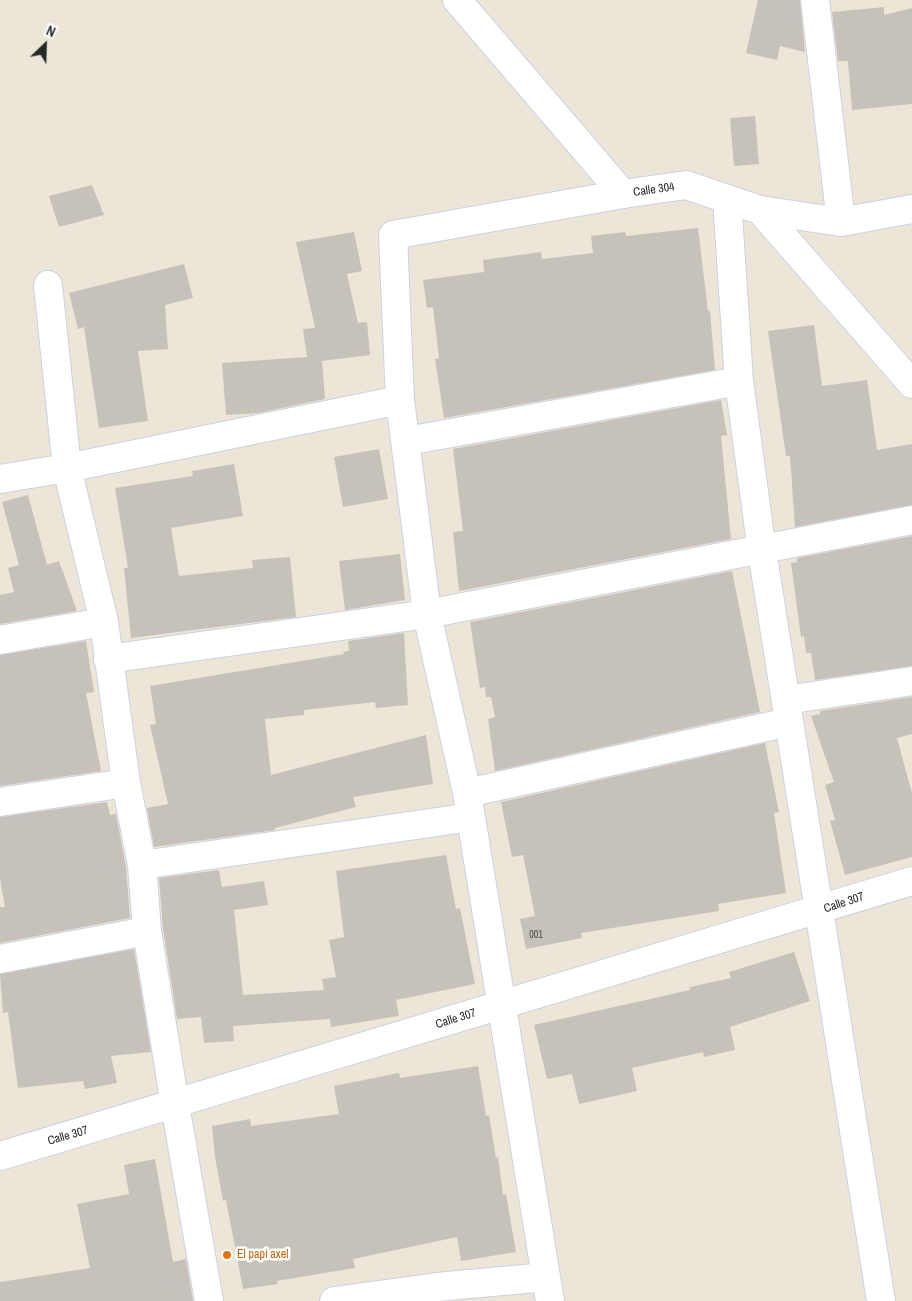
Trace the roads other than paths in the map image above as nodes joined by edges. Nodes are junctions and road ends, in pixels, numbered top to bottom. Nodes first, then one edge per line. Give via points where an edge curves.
1 (457, 0) edge
2 (815, 0) edge
3 (622, 194) junction
4 (727, 198) junction
5 (912, 209) edge
6 (760, 210) junction
7 (841, 222) junction
8 (48, 285) dead end
9 (739, 380) junction
10 (912, 384) edge
11 (400, 400) junction
12 (407, 441) junction
13 (67, 468) junction
14 (0, 480) edge
15 (912, 520) edge
16 (762, 551) junction
17 (427, 614) junction
18 (104, 622) junction
19 (0, 640) edge
20 (108, 659) junction
21 (912, 681) edge
22 (787, 711) junction
23 (126, 783) junction
24 (0, 802) edge
25 (469, 805) junction
26 (142, 865) junction
27 (912, 881) edge
28 (821, 910) junction
29 (147, 931) junction
30 (0, 959) edge
31 (503, 1004) junction
32 (175, 1105) junction
33 (0, 1156) edge
34 (548, 1289) edge
35 (209, 1301) edge
36 (334, 1301) edge
37 (881, 1301) edge

1 - 3 street
2 - 7 street
3 - 4 street, Calle 304 via 686,185
3 - 11 street, Calle 304 via 393,235
4 - 6 street, Calle 304
4 - 9 street
5 - 7 street, Calle 304
6 - 7 street, Calle 304
6 - 10 street
8 - 13 street
9 - 12 street
9 - 16 street
11 - 12 street
11 - 13 street
12 - 17 street
13 - 14 street
13 - 18 street
15 - 16 street
16 - 17 street
16 - 22 street
17 - 20 street
17 - 25 street
18 - 19 street
18 - 20 street
20 - 23 street
21 - 22 street
22 - 25 street
22 - 28 street
23 - 24 street
23 - 26 street
25 - 26 street
25 - 31 street
26 - 29 street
27 - 28 street, Calle 307
28 - 31 street, Calle 307
28 - 37 street
29 - 30 street
29 - 32 street
31 - 32 street, Calle 307
31 - 34 street
32 - 33 street, Calle 307
32 - 35 street
34 - 36 street via 437,1287

